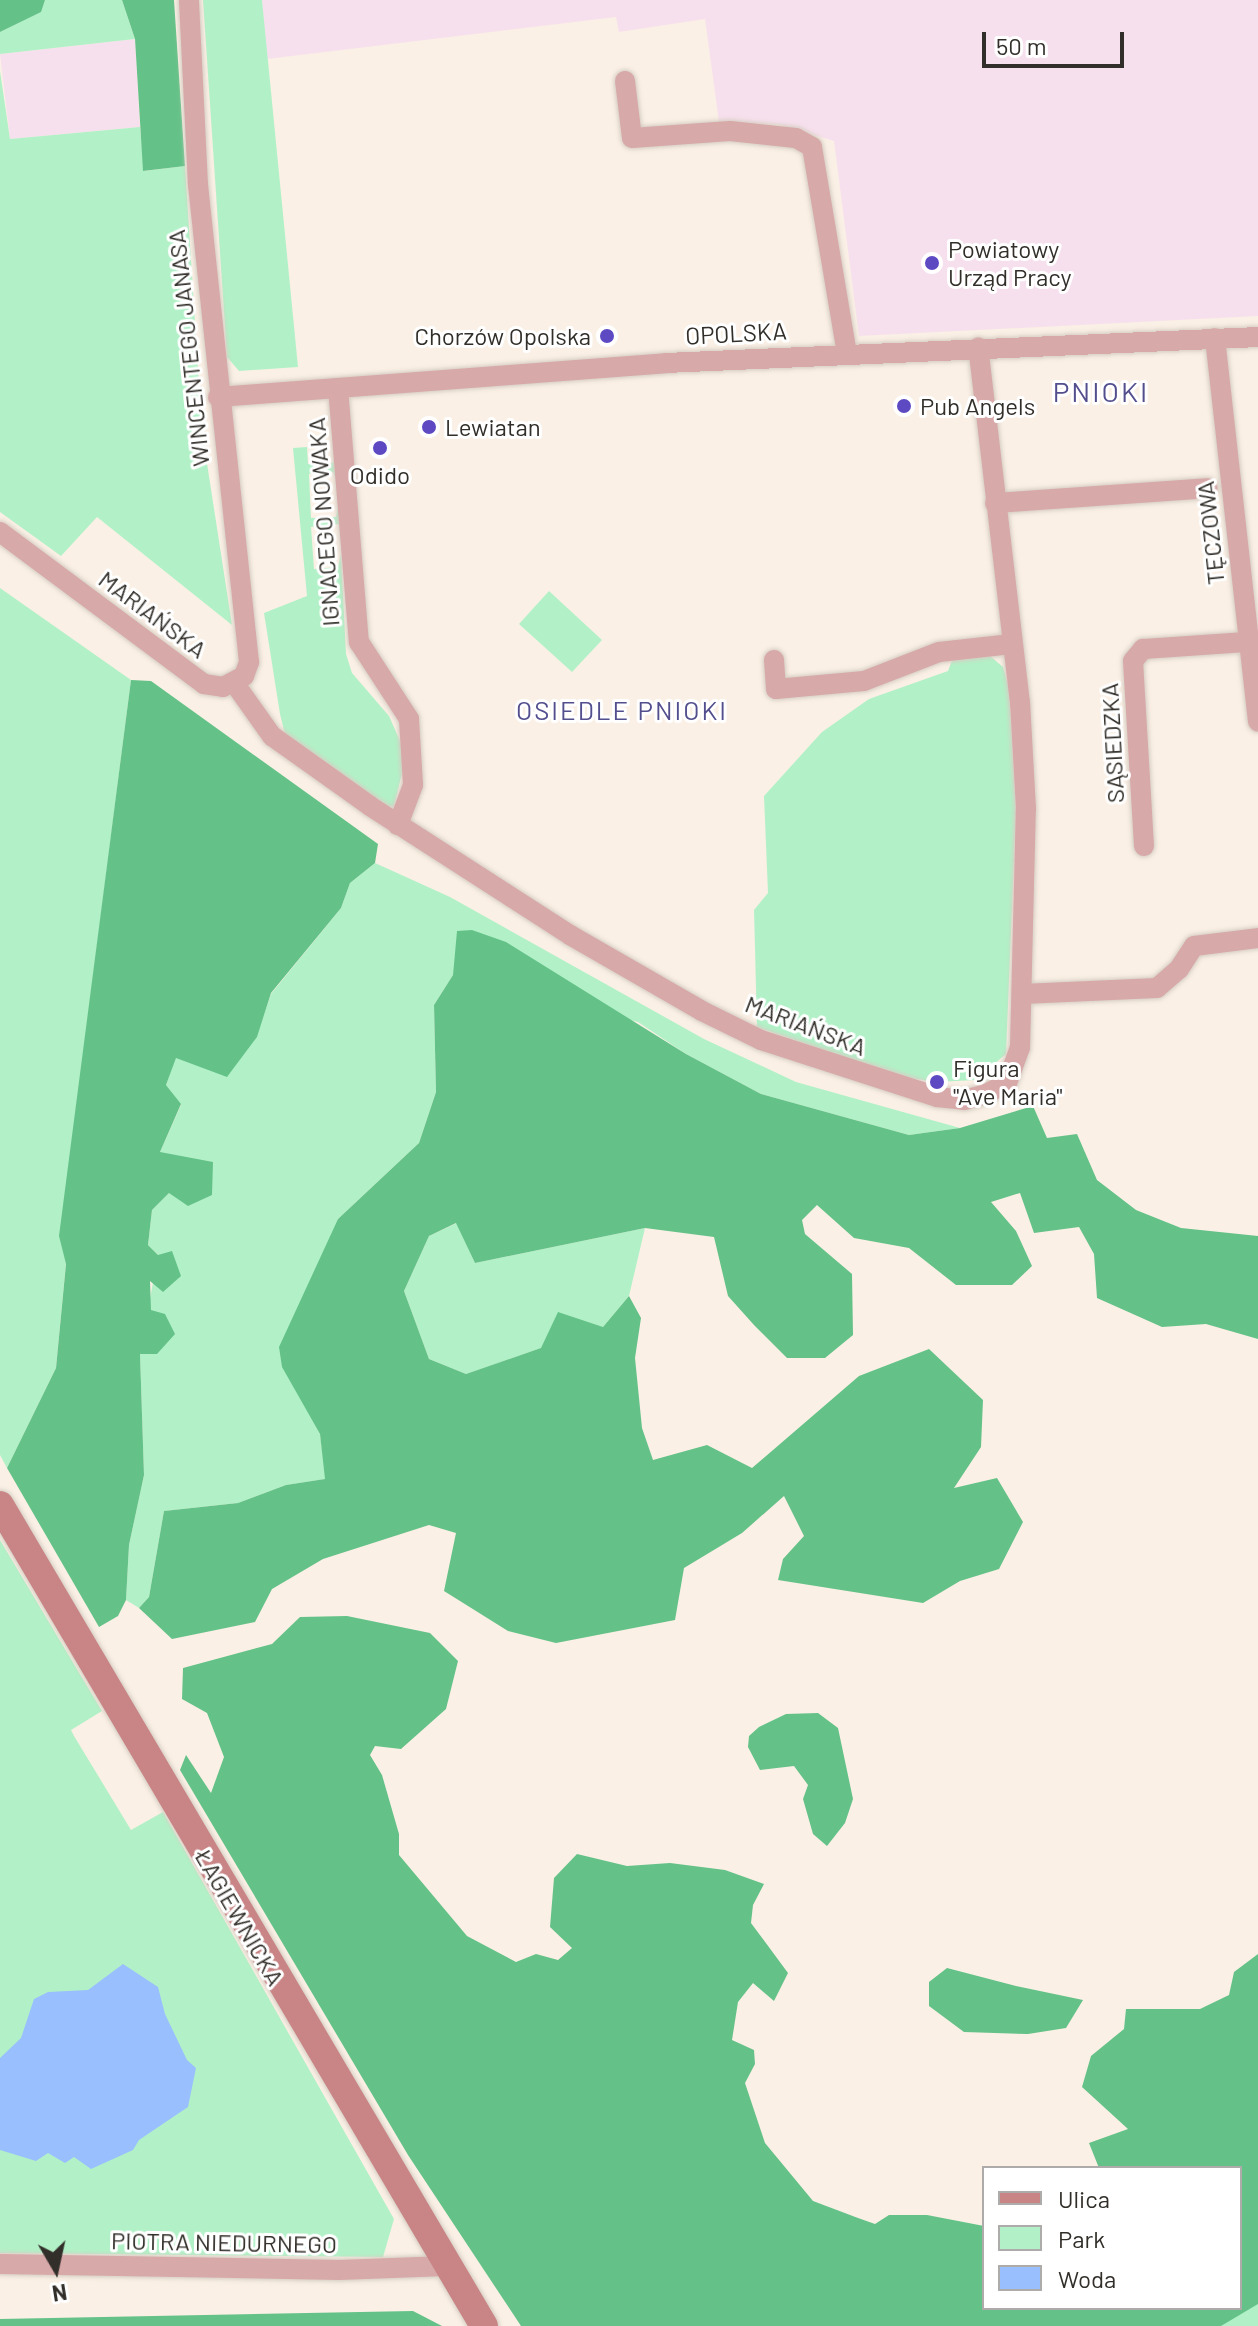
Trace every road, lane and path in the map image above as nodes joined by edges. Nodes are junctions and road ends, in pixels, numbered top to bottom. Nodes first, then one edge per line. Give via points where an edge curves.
1 (189, 0) edge
2 (625, 81) dead end
3 (1258, 337) edge
4 (1215, 338) junction
5 (978, 347) junction
6 (847, 353) junction
7 (338, 388) junction
8 (218, 397) junction
9 (1207, 488) dead end
10 (995, 503) junction
11 (0, 532) edge
12 (1247, 642) junction
13 (1012, 644) junction
14 (774, 660) dead end
15 (235, 684) junction
16 (1258, 722) edge
17 (398, 825) junction
18 (1144, 846) dead end
19 (1258, 938) edge
20 (1022, 994) junction
21 (0, 1505) edge
22 (0, 2264) edge
23 (446, 2266) junction
24 (484, 2326) edge

1 - 8 street, WINCENTEGO JANASA via 197,175
2 - 6 street via 632,138 730,131 796,138 812,147
3 - 4 street, OPOLSKA
4 - 5 street, OPOLSKA
4 - 12 street, TĘCZOWA
5 - 6 street, OPOLSKA
5 - 10 street, MARIAŃSKA
6 - 7 street, OPOLSKA
7 - 8 street, OPOLSKA
7 - 17 street, IGNACEGO NOWAKA via 359,642 409,719 413,785
8 - 15 street, WINCENTEGO JANASA via 249,662
9 - 10 street
10 - 13 street, MARIAŃSKA
11 - 15 street, MARIAŃSKA via 204,684
12 - 16 street, TĘCZOWA
12 - 18 street, SĄSIEDZKA via 1143,649 1133,661
13 - 14 street via 939,652 864,681 776,689
13 - 20 street, MARIAŃSKA via 1025,773
15 - 17 street, MARIAŃSKA via 272,736
17 - 20 street, MARIAŃSKA via 702,1011 761,1040 937,1097 964,1100 1007,1083 1020,1048
19 - 20 street via 1194,946 1157,988
21 - 23 street, ŁAGIEWNICKA
22 - 23 street, PIOTRA NIEDURNEGO via 339,2270
23 - 24 street, ŁAGIEWNICKA

